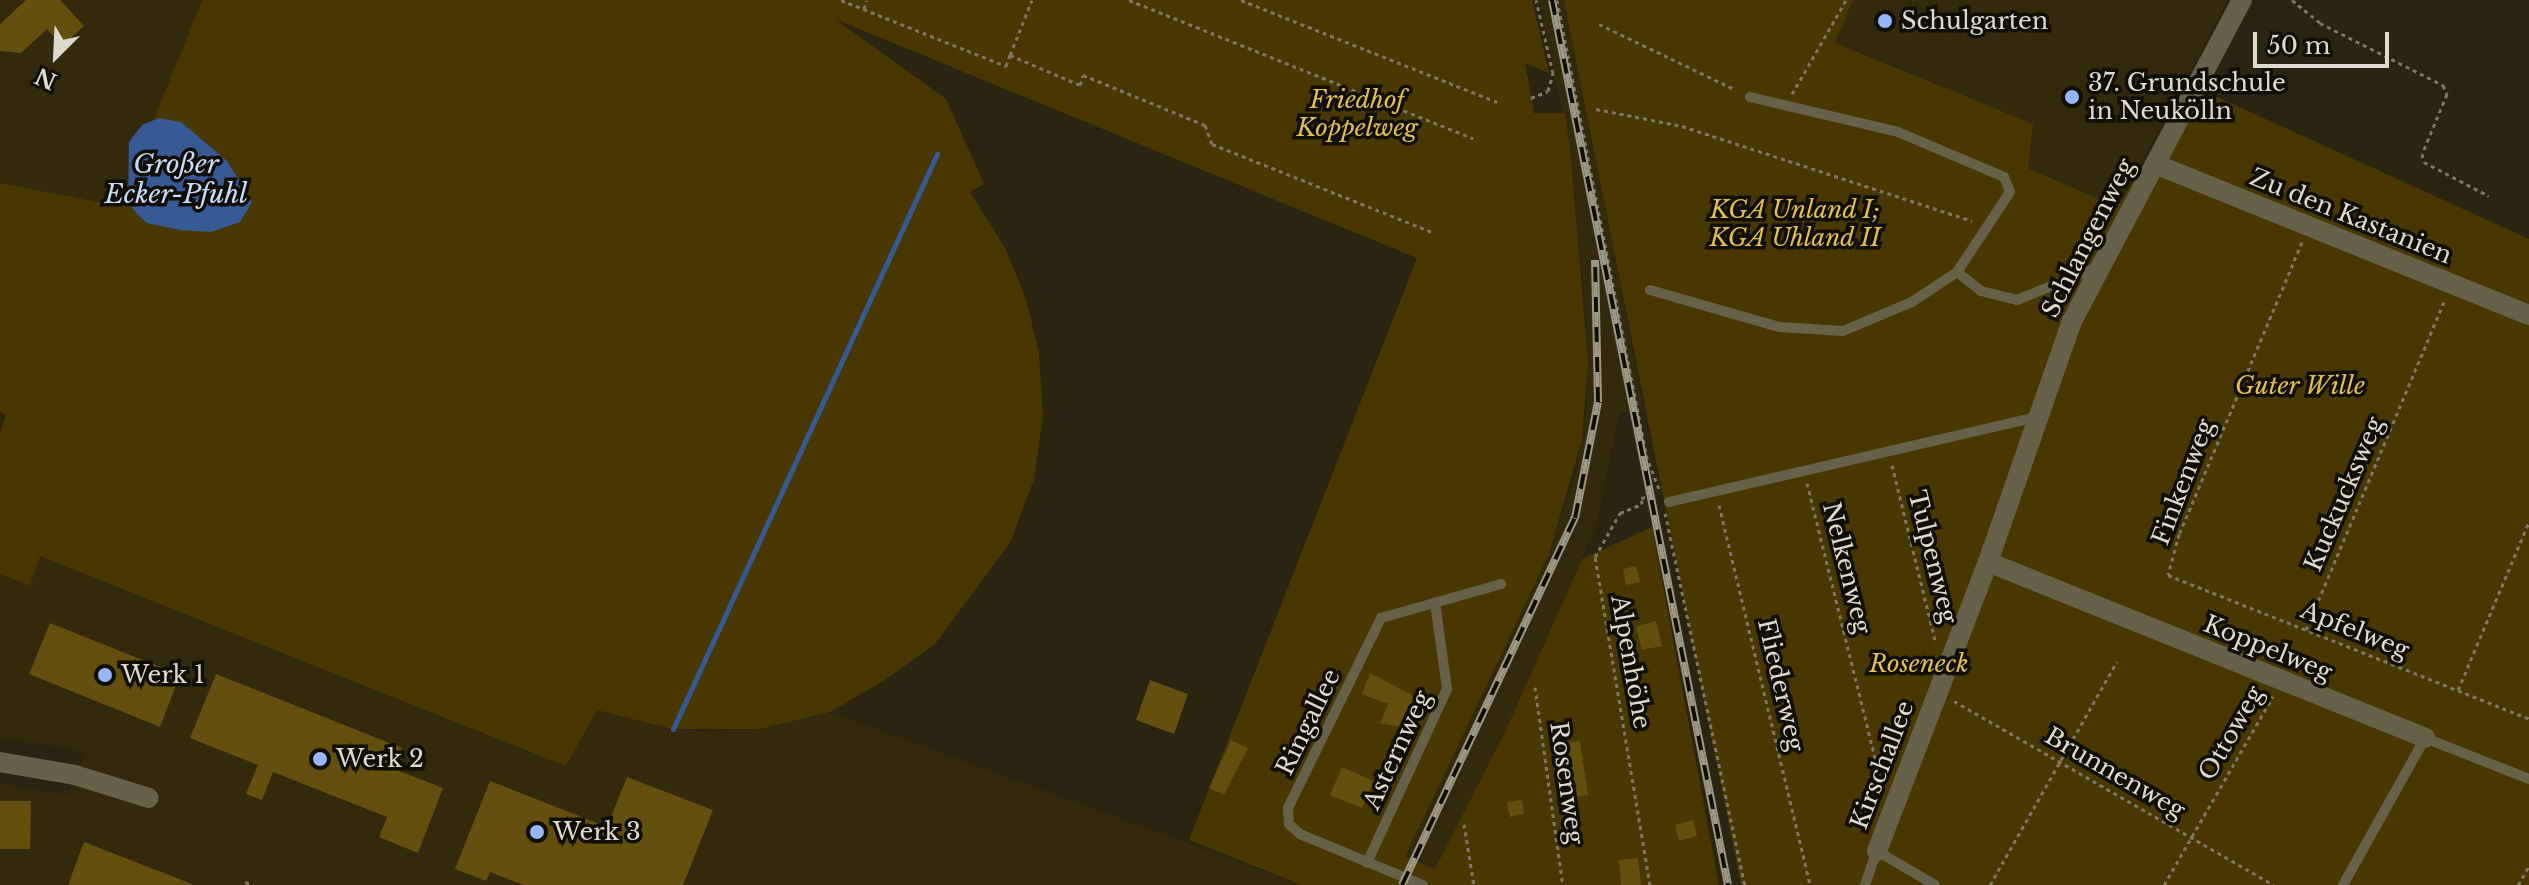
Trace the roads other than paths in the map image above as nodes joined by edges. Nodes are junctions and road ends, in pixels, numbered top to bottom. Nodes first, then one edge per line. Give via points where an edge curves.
1 (2242, 0) edge
2 (1750, 97) road end
3 (2155, 164) junction
4 (2098, 267) junction
5 (1957, 272) junction
6 (1650, 290) dead end
7 (2529, 315) edge
8 (2034, 418) junction
9 (1664, 499) road end
10 (1988, 562) junction
11 (1501, 584) dead end
12 (1435, 603) junction
13 (2425, 738) junction
14 (0, 762) edge
15 (2529, 779) edge
16 (149, 798) dead end
17 (1877, 851) junction
18 (1367, 863) junction
19 (1423, 885) edge
20 (1865, 885) edge
21 (1935, 885) edge
22 (2343, 885) edge

1 - 3 street, Schlangenweg
2 - 5 lane via 1898,132 2004,177 2010,192
3 - 4 street, Schlangenweg
3 - 7 street, Zu den Kastanien
4 - 5 lane via 2017,300 1981,291
4 - 8 street, Schlangenweg
5 - 6 lane via 1912,302 1843,331 1779,327
8 - 9 lane via 1888,448 1716,494
8 - 10 street, Schlangenweg
10 - 13 street, Koppelweg
10 - 17 street, Kirschallee
11 - 12 lane, Ringallee
12 - 18 lane, Asternweg via 1447,689
12 - 18 lane, Ringallee via 1381,618 1288,808 1289,824 1300,834
13 - 15 lane, Koppelweg
13 - 22 lane
14 - 16 street via 75,775
17 - 20 lane
17 - 21 lane
18 - 19 lane, Ringallee

